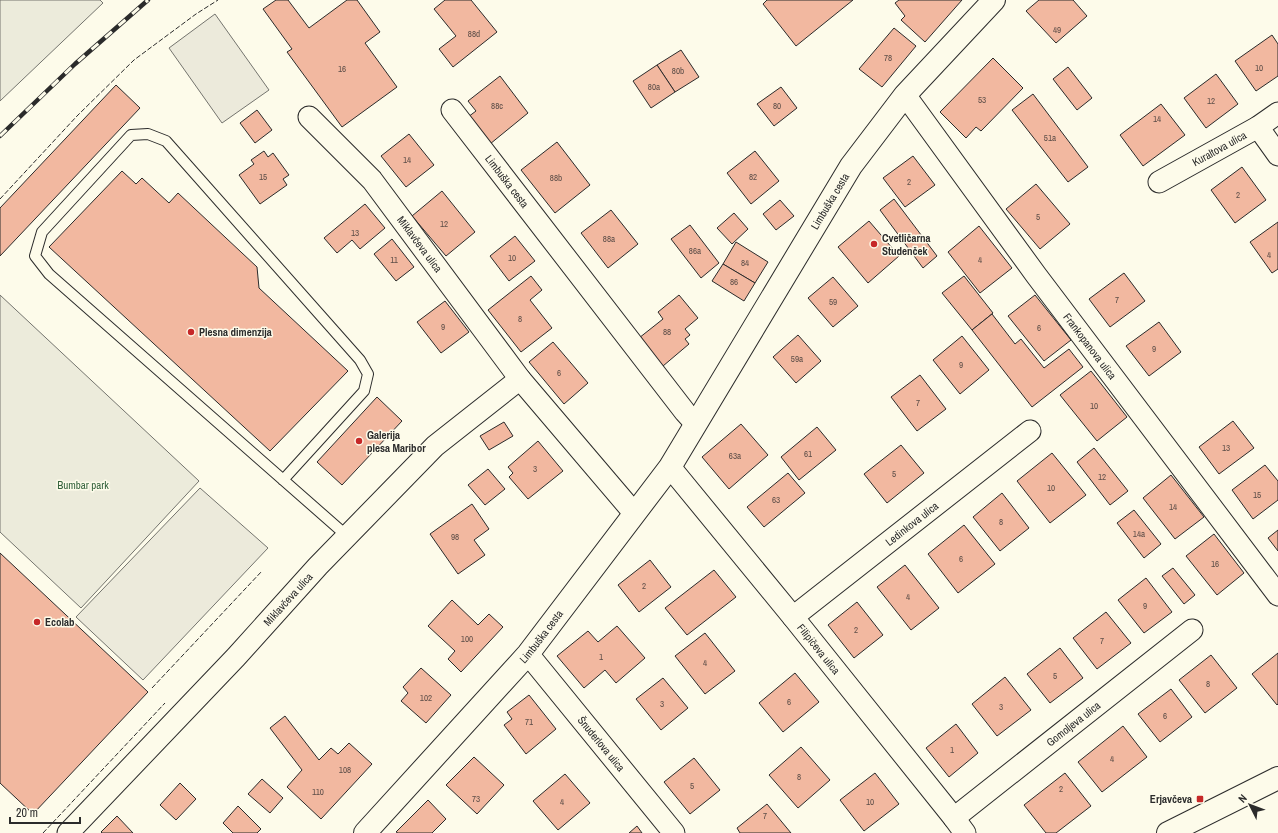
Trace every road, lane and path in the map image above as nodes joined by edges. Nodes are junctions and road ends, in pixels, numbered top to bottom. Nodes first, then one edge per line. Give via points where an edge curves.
1 (994, 0) edge
2 (905, 95) junction
3 (452, 110) dead end
4 (1278, 112) edge
5 (310, 117) dead end
6 (1258, 127) junction
7 (1278, 155) edge
8 (1159, 182) dead end
9 (520, 379) junction
10 (695, 423) junction
11 (1030, 431) dead end
12 (670, 467) junction
13 (283, 480) junction
14 (634, 513) junction
15 (347, 536) junction
16 (1278, 595) edge
17 (793, 617) junction
18 (1192, 630) dead end
19 (528, 654) junction
20 (1278, 778) edge
21 (960, 825) edge
22 (372, 830) edge
23 (68, 833) edge
24 (674, 833) edge
25 (1168, 833) edge

1 - 2 main road, Limbuška cesta
2 - 10 main road, Limbuška cesta via 851,166
2 - 16 street, Frankopanova ulica via 1036,274
3 - 10 street, Limbuška cesta
4 - 6 street, Kuraltova ulica
5 - 9 street, Miklavčeva ulica via 372,180
6 - 7 street
6 - 8 street, Kuraltova ulica
9 - 14 street, Miklavčeva ulica
9 - 15 street, Miklavčeva ulica via 435,446
10 - 12 main road, Limbuška cesta
11 - 17 street, Ledinkova ulica
12 - 14 main road, Limbuška cesta
12 - 17 street, Filipičeva ulica
13 - 13 lane via 364,391 368,374 360,360 166,141 148,134 131,135 42,232 35,256 49,274
13 - 15 lane
14 - 19 main road, Limbuška cesta
15 - 23 street, Miklavčeva ulica
17 - 21 street, Filipičeva ulica
18 - 21 street, Gomoljeva ulica
19 - 22 main road, Limbuška cesta
19 - 24 street, Šnuderlova ulica
20 - 25 main road

